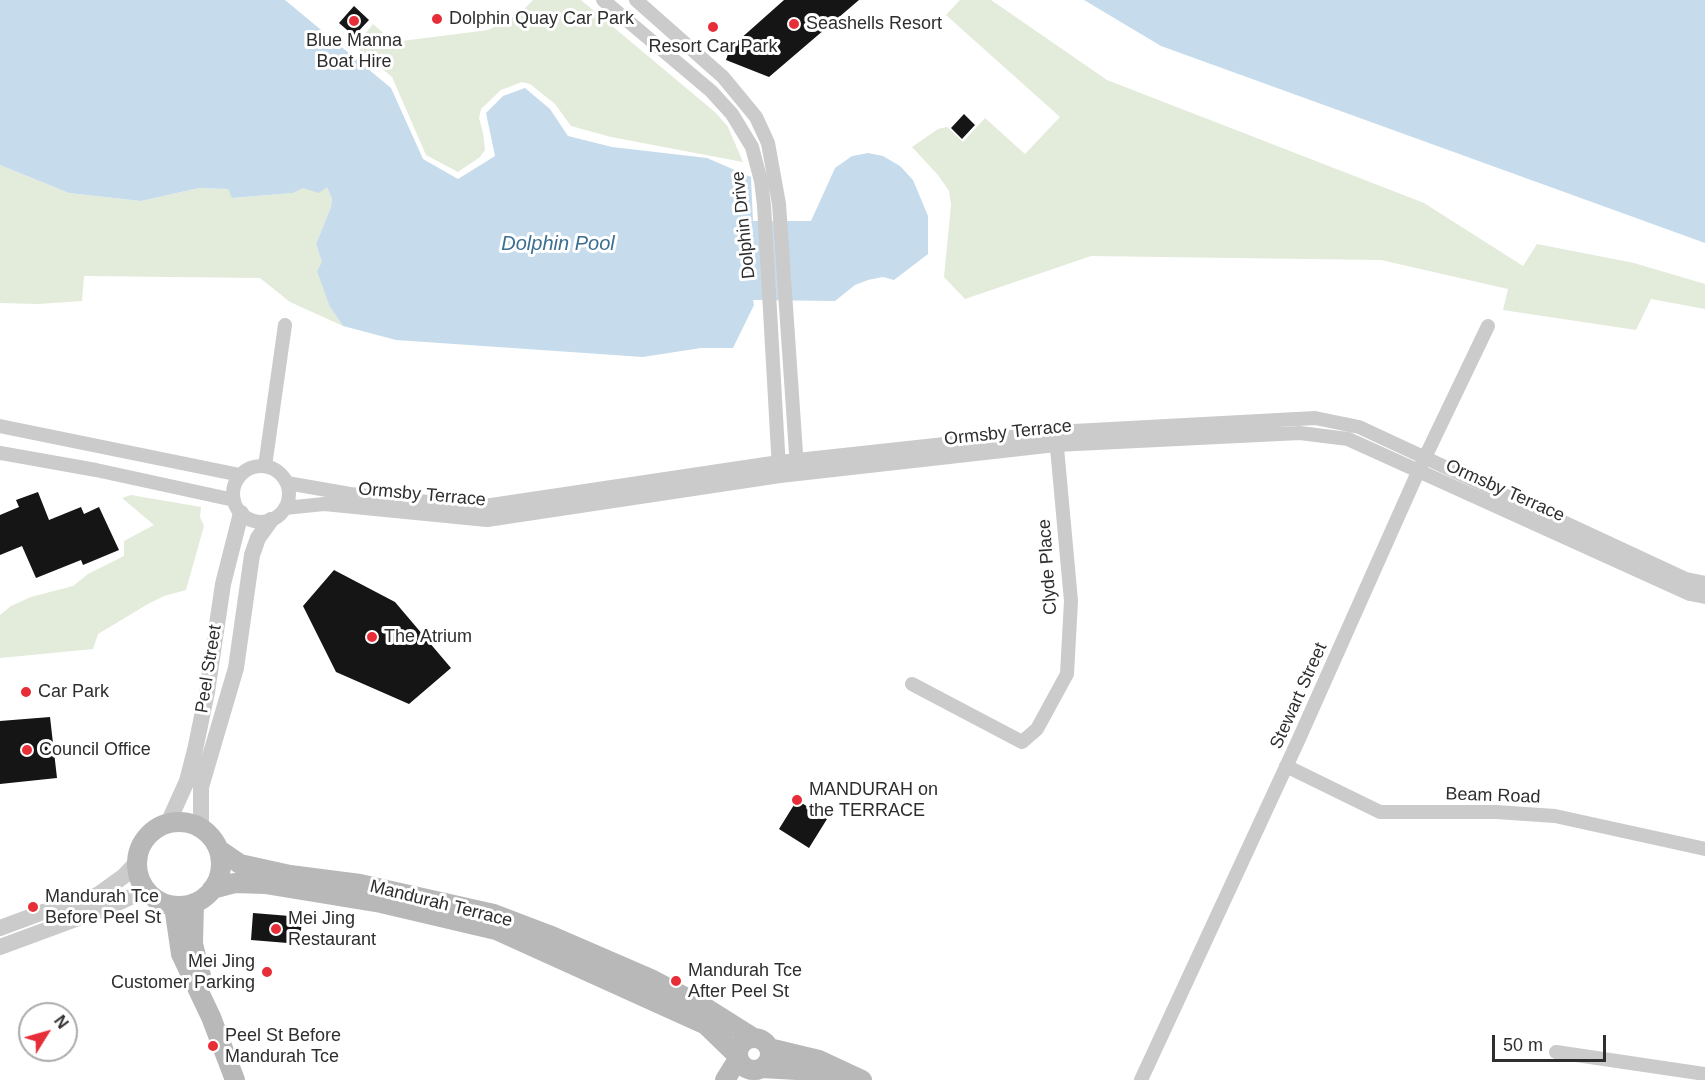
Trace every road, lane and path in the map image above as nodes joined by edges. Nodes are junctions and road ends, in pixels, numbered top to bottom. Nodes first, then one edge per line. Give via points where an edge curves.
1 (603, 0) edge
2 (636, 0) edge
3 (285, 325) dead end
4 (1488, 326) dead end
5 (0, 426) edge
6 (1056, 439) junction
7 (0, 453) edge
8 (1425, 458) junction
9 (265, 466) junction
10 (797, 467) junction
11 (779, 469) junction
12 (1418, 472) junction
13 (240, 476) junction
14 (287, 483) junction
15 (237, 507) junction
16 (285, 508) junction
17 (271, 520) junction
18 (1705, 583) edge
19 (1705, 597) edge
20 (912, 684) dead end
21 (1286, 766) junction
22 (168, 823) junction
23 (201, 828) junction
24 (218, 849) junction
25 (1705, 849) edge
26 (136, 862) junction
27 (212, 889) junction
28 (146, 890) junction
29 (194, 903) junction
30 (174, 906) junction
31 (0, 928) edge
32 (0, 947) edge
33 (211, 1017) junction
34 (752, 1037) junction
35 (769, 1048) junction
36 (1556, 1052) dead end
37 (738, 1058) junction
38 (758, 1072) edge
39 (1705, 1074) edge
40 (235, 1080) edge
41 (725, 1080) edge
42 (831, 1080) edge
43 (862, 1080) edge
44 (1141, 1080) edge

1 - 11 street, Dolphin Drive via 711,91 732,114 752,147 761,181
2 - 10 street, Dolphin Drive via 741,97 764,132 776,182
3 - 9 street
4 - 8 street, Stewart Street
5 - 13 street
6 - 8 street, Ormsby Terrace via 1315,418 1359,427
6 - 10 street, Ormsby Terrace
6 - 12 street, Ormsby Terrace via 1300,433 1348,439
6 - 20 street, Clyde Place via 1071,602 1069,633 1066,674 1037,729 1022,742
7 - 15 street via 107,473
8 - 12 street, Stewart Street
8 - 18 street, Ormsby Terrace via 1686,579
9 - 13 street via 256,466
9 - 14 street via 282,475
10 - 11 street, Ormsby Terrace
11 - 14 street, Ormsby Terrace via 478,507 350,494
11 - 16 street, Ormsby Terrace via 487,520 324,504
12 - 19 street, Ormsby Terrace via 1690,594
12 - 21 street, Stewart Street
13 - 15 street via 233,491
14 - 16 street via 289,500
15 - 17 street via 255,521
15 - 22 street, Peel Street via 195,750 187,781
16 - 17 street
17 - 23 street, Peel Street via 252,555 240,650 201,787
21 - 25 street, Beam Road via 1380,812 1555,816
21 - 44 street, Stewart Street
22 - 23 main road via 190,823
22 - 26 main road via 150,833
23 - 24 main road
24 - 27 main road via 219,876
24 - 34 main road, Mandurah Terrace via 240,864 360,884 494,914 652,980
26 - 28 main road
26 - 31 street via 99,894
27 - 29 main road
27 - 37 main road, Mandurah Terrace via 265,884 381,903 496,930 706,1026
28 - 30 main road
28 - 32 street
29 - 30 main road
29 - 33 main road via 193,944
30 - 33 main road via 181,954
33 - 40 main road
34 - 35 main road via 760,1038
34 - 37 main road via 740,1045
35 - 38 main road via 770,1057
35 - 43 main road via 819,1060
36 - 39 street
37 - 38 main road via 748,1069
37 - 41 main road
38 - 42 main road via 797,1070

